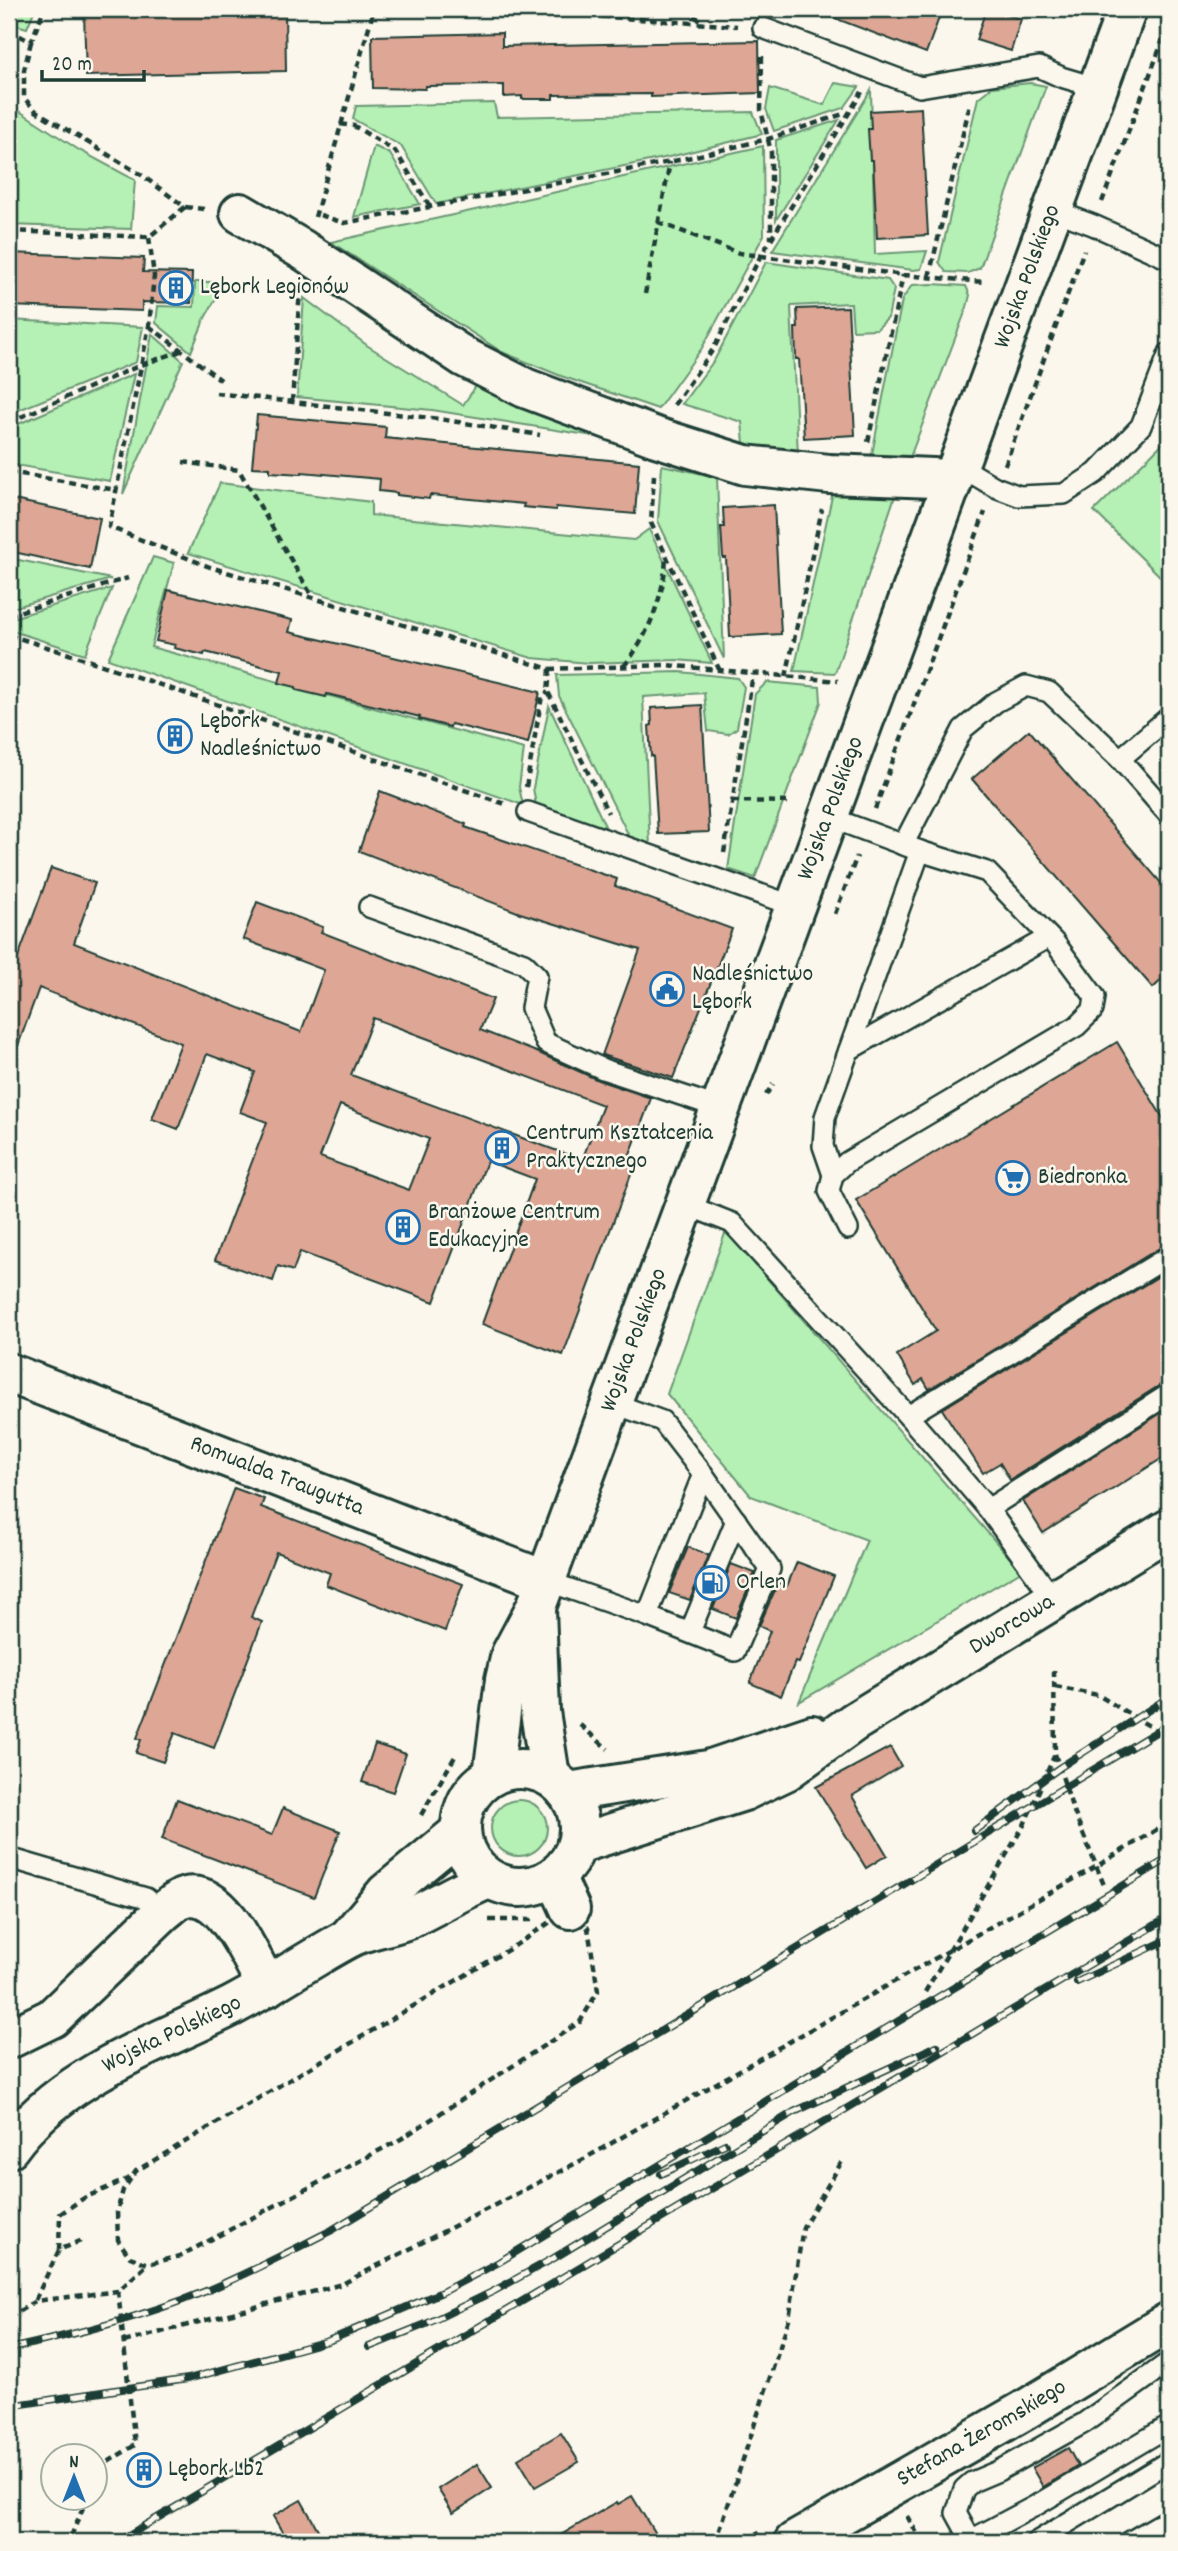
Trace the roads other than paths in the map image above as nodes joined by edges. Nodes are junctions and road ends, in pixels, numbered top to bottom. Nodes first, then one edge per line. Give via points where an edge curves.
1 (1127, 9) edge
2 (763, 28) road end
3 (1098, 88) junction
4 (1053, 210) junction
5 (240, 213) dead end
6 (1169, 259) edge
7 (1169, 353) edge
8 (954, 474) junction
9 (1169, 717) edge
10 (1120, 760) junction
11 (528, 812) road end
12 (1169, 815) edge
13 (827, 816) junction
14 (912, 848) junction
15 (794, 906) junction
16 (369, 907) dead end
17 (1049, 937) junction
18 (849, 1050) junction
19 (720, 1108) junction
20 (833, 1175) junction
21 (684, 1204) junction
22 (848, 1229) dead end
23 (1169, 1256) edge
24 (9, 1373) edge
25 (1169, 1394) edge
26 (610, 1402) junction
27 (908, 1416) junction
28 (703, 1474) junction
29 (988, 1509) junction
30 (736, 1520) junction
31 (1169, 1529) edge
32 (540, 1594) junction
33 (1054, 1600) junction
34 (647, 1616) junction
35 (690, 1632) junction
36 (854, 1721) junction
37 (493, 1775) junction
38 (559, 1784) junction
39 (461, 1831) junction
40 (578, 1844) junction
41 (9, 1858) edge
42 (489, 1879) junction
43 (163, 1912) junction
44 (349, 1937) junction
45 (267, 1987) junction
46 (9, 2039) edge
47 (9, 2148) edge
48 (1169, 2322) edge
49 (1169, 2362) edge
50 (1169, 2426) edge
51 (1169, 2460) edge
52 (1169, 2519) edge
53 (972, 2541) edge
54 (794, 2542) edge
55 (1036, 2542) edge
56 (1129, 2542) edge

1 - 3 street, Wojska Polskiego
2 - 3 lane via 920,87 1039,67
3 - 4 street, Wojska Polskiego
4 - 6 lane
4 - 8 street, Wojska Polskiego
5 - 8 street via 464,357 525,388 656,437 745,465 845,475 934,478
7 - 8 lane via 1141,426 1096,473 1064,494 1019,496
8 - 13 street, Wojska Polskiego
9 - 10 lane
10 - 12 lane
10 - 14 lane via 1049,692 1026,686 996,702 963,729
11 - 15 lane
13 - 14 lane
13 - 15 street, Wojska Polskiego
14 - 17 lane via 987,872
14 - 18 lane
15 - 19 street, Wojska Polskiego
16 - 19 lane via 524,963 537,976 531,1008 546,1043 603,1069
17 - 18 lane
17 - 20 lane via 1095,997 1093,1010 1077,1026 847,1162
18 - 20 lane via 825,1117 823,1146
19 - 21 street, Wojska Polskiego
20 - 22 lane via 829,1191
21 - 26 street, Wojska Polskiego
21 - 27 lane via 732,1223
23 - 27 lane
24 - 32 street, Romualda Traugutta
25 - 29 lane
26 - 28 lane via 662,1421
26 - 32 street, Wojska Polskiego
27 - 29 lane
28 - 30 lane
28 - 34 lane
29 - 33 lane
30 - 35 lane
30 - 35 lane via 770,1569 735,1651
31 - 33 street, Dworcowa
32 - 34 lane
32 - 37 street, Wojska Polskiego via 511,1654
32 - 38 street, Wojska Polskiego via 540,1713
33 - 36 street, Dworcowa
34 - 35 lane
36 - 38 street, Dworcowa via 708,1770
36 - 40 street, Dworcowa via 786,1770 744,1791
37 - 38 street via 531,1769
37 - 39 street via 469,1798
38 - 40 street via 579,1817
39 - 42 street via 474,1866
39 - 44 street, Wojska Polskiego via 386,1893
40 - 42 street via 562,1893 540,1884 523,1888
41 - 43 lane via 146,1898
42 - 44 street, Wojska Polskiego via 406,1920
43 - 45 street via 188,1897 208,1899 225,1913
43 - 46 street via 52,2018
44 - 45 street, Wojska Polskiego
45 - 47 street, Wojska Polskiego via 98,2071 53,2103
48 - 54 street, Stefana Żeromskiego
49 - 53 lane via 1084,2423 964,2489 956,2513
50 - 53 lane
51 - 55 lane
52 - 56 lane

